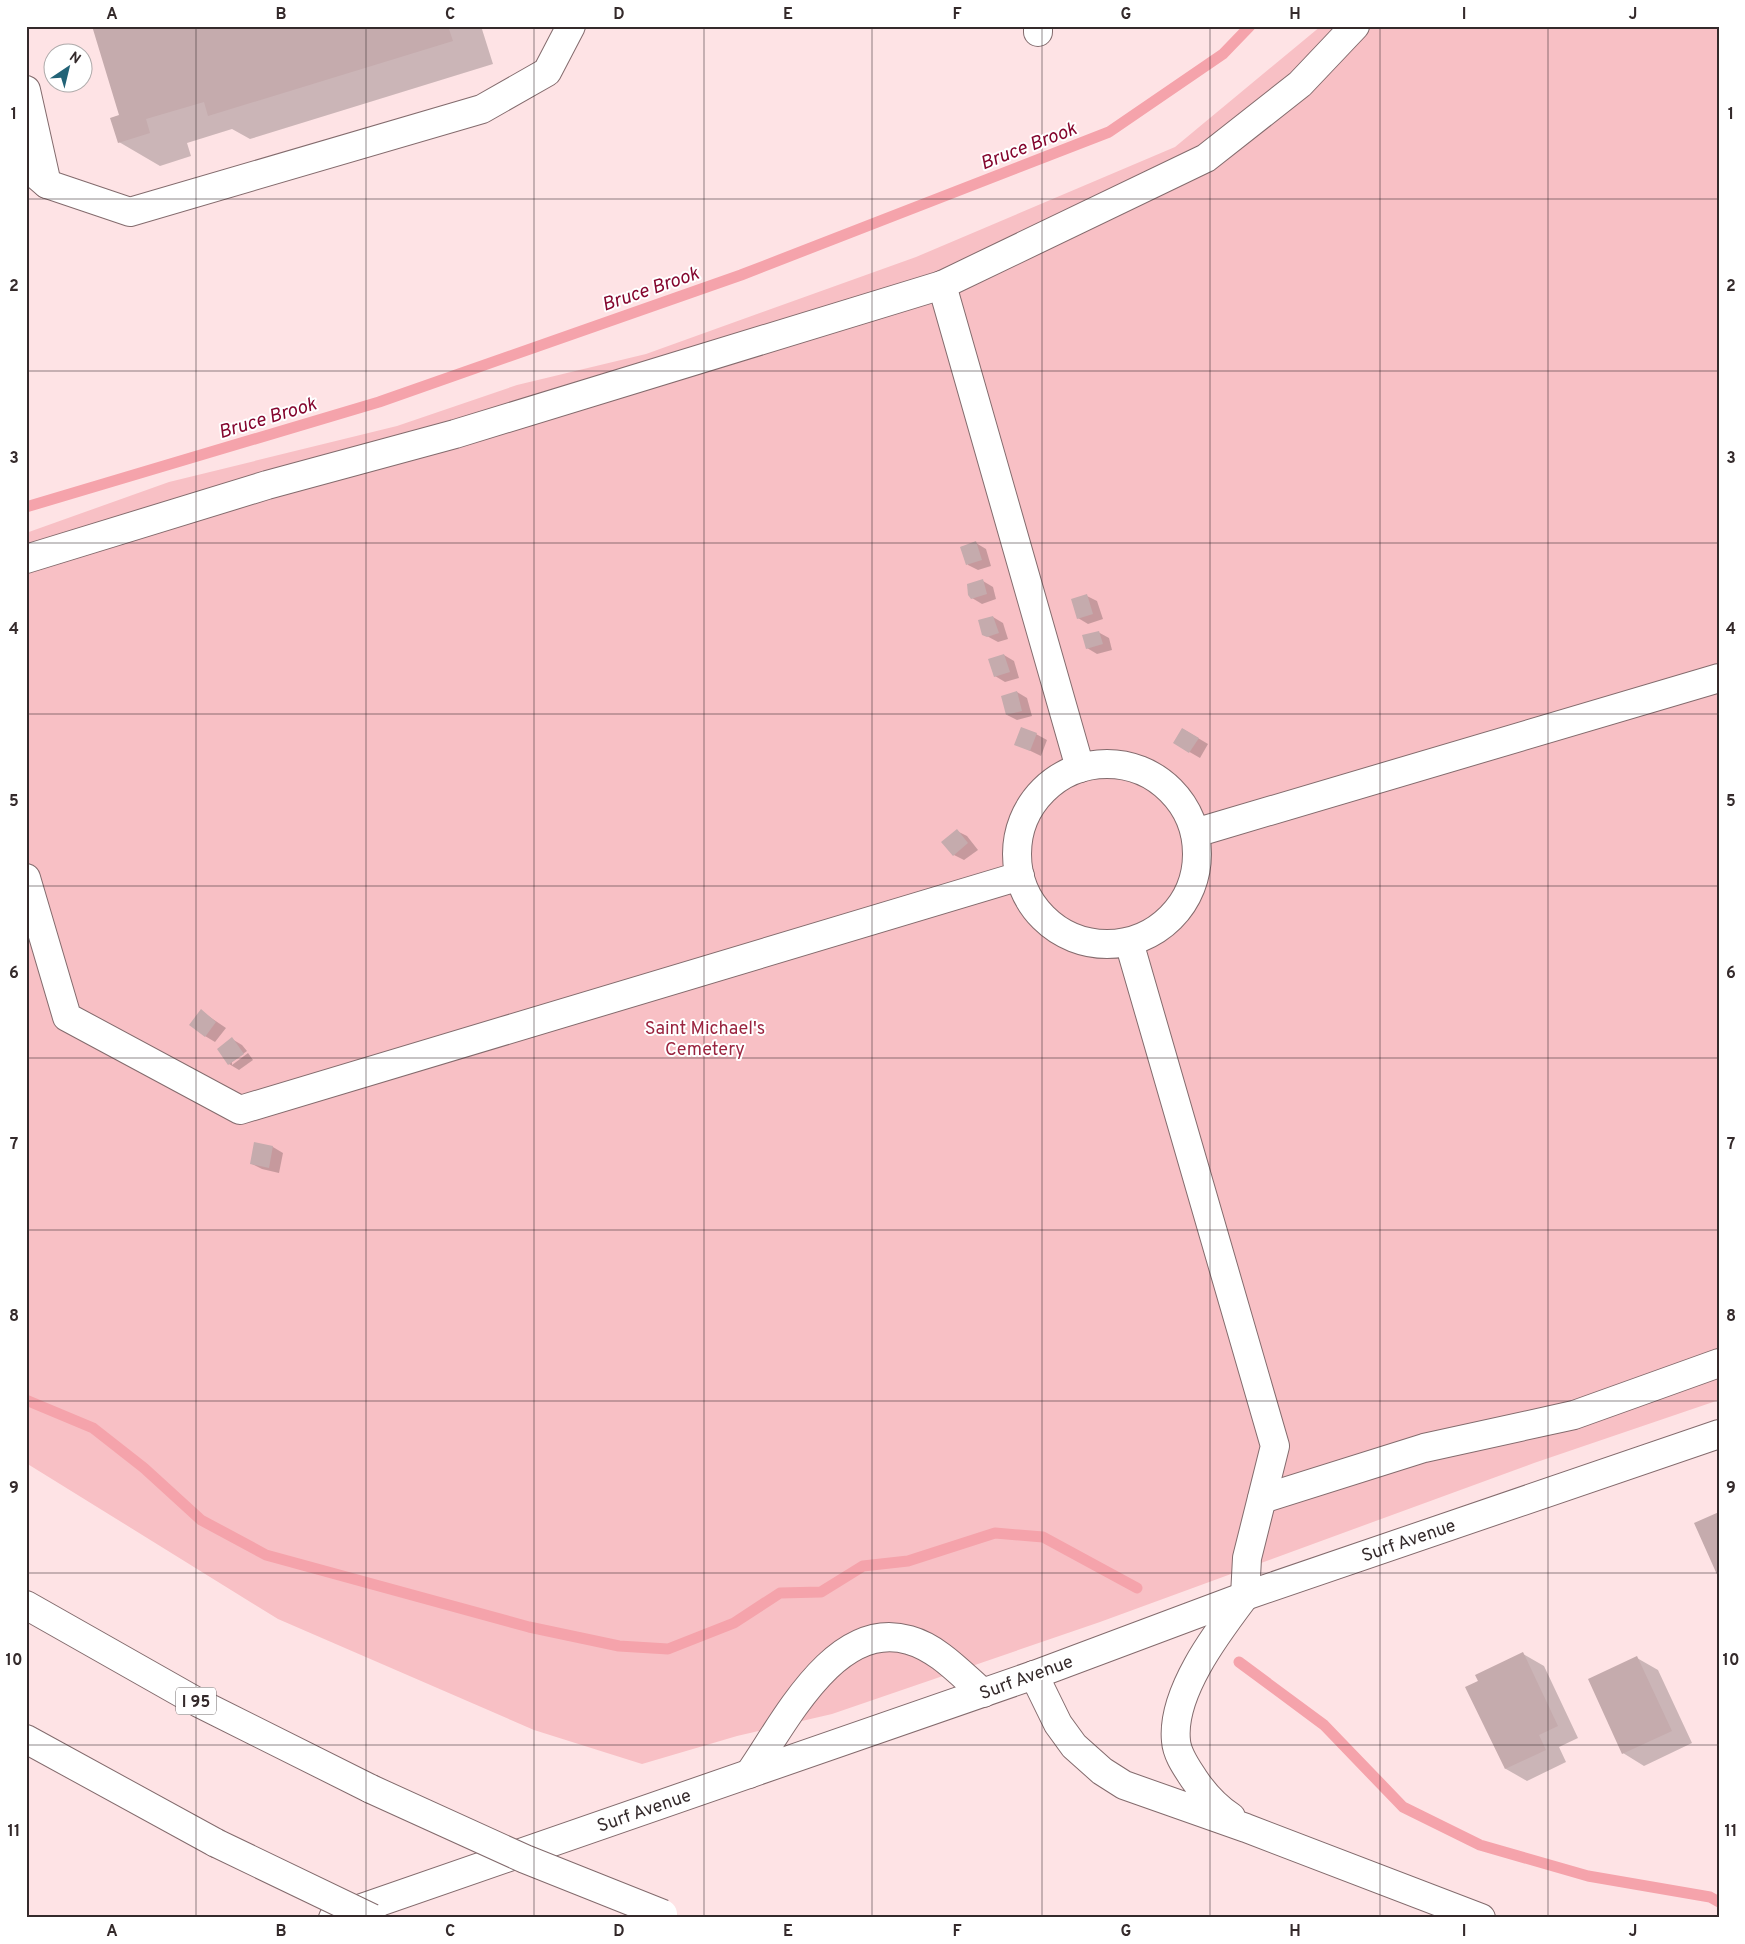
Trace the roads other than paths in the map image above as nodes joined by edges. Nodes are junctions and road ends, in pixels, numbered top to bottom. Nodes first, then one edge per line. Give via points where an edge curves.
1 (571, 26) edge
2 (1355, 26) edge
3 (26, 90) edge
4 (26, 166) edge
5 (47, 184) junction
6 (942, 285) junction
7 (26, 559) edge
8 (1719, 678) edge
9 (1080, 768) junction
10 (1195, 833) junction
11 (1020, 876) junction
12 (26, 878) edge
13 (1129, 942) junction
14 (1719, 1363) edge
15 (1719, 1434) edge
16 (1262, 1499) junction
17 (1245, 1596) junction
18 (26, 1605) edge
19 (1034, 1675) junction
20 (983, 1693) junction
21 (26, 1739) edge
22 (749, 1774) junction
23 (1246, 1828) junction
24 (668, 1916) edge
25 (333, 1918) edge
26 (372, 1918) edge
27 (1481, 1918) edge

1 - 5 main road via 547,72 473,112 130,212
2 - 6 main road via 1300,84 1206,158
3 - 5 main road
4 - 5 main road
6 - 7 main road via 455,434 267,485
6 - 9 main road
8 - 10 main road
9 - 10 main road via 1109,764 1138,769 1164,783 1184,805
9 - 11 main road via 1055,779 1036,798 1022,822 1017,848
10 - 13 main road via 1198,861 1191,888 1176,912 1155,931
11 - 12 main road via 240,1110 67,1017
11 - 13 main road via 1030,902 1057,928 1073,937 1101,944
13 - 16 main road via 1275,1446
14 - 16 main road via 1574,1414 1424,1448
15 - 17 main road, Surf Avenue
16 - 17 main road via 1247,1558
17 - 19 main road, Surf Avenue
17 - 23 main road via 1198,1663 1175,1720 1176,1743 1184,1763 1218,1809
18 - 24 main road, I 95, bridge via 199,1703 371,1789 525,1858
19 - 20 main road, Surf Avenue
19 - 23 main road via 1058,1724 1074,1746 1102,1771 1124,1784
20 - 22 main road, Surf Avenue
20 - 22 main road via 925,1647 910,1640 874,1638 842,1652 823,1670
21 - 26 main road, bridge via 216,1843
22 - 25 main road, Surf Avenue
23 - 27 main road

